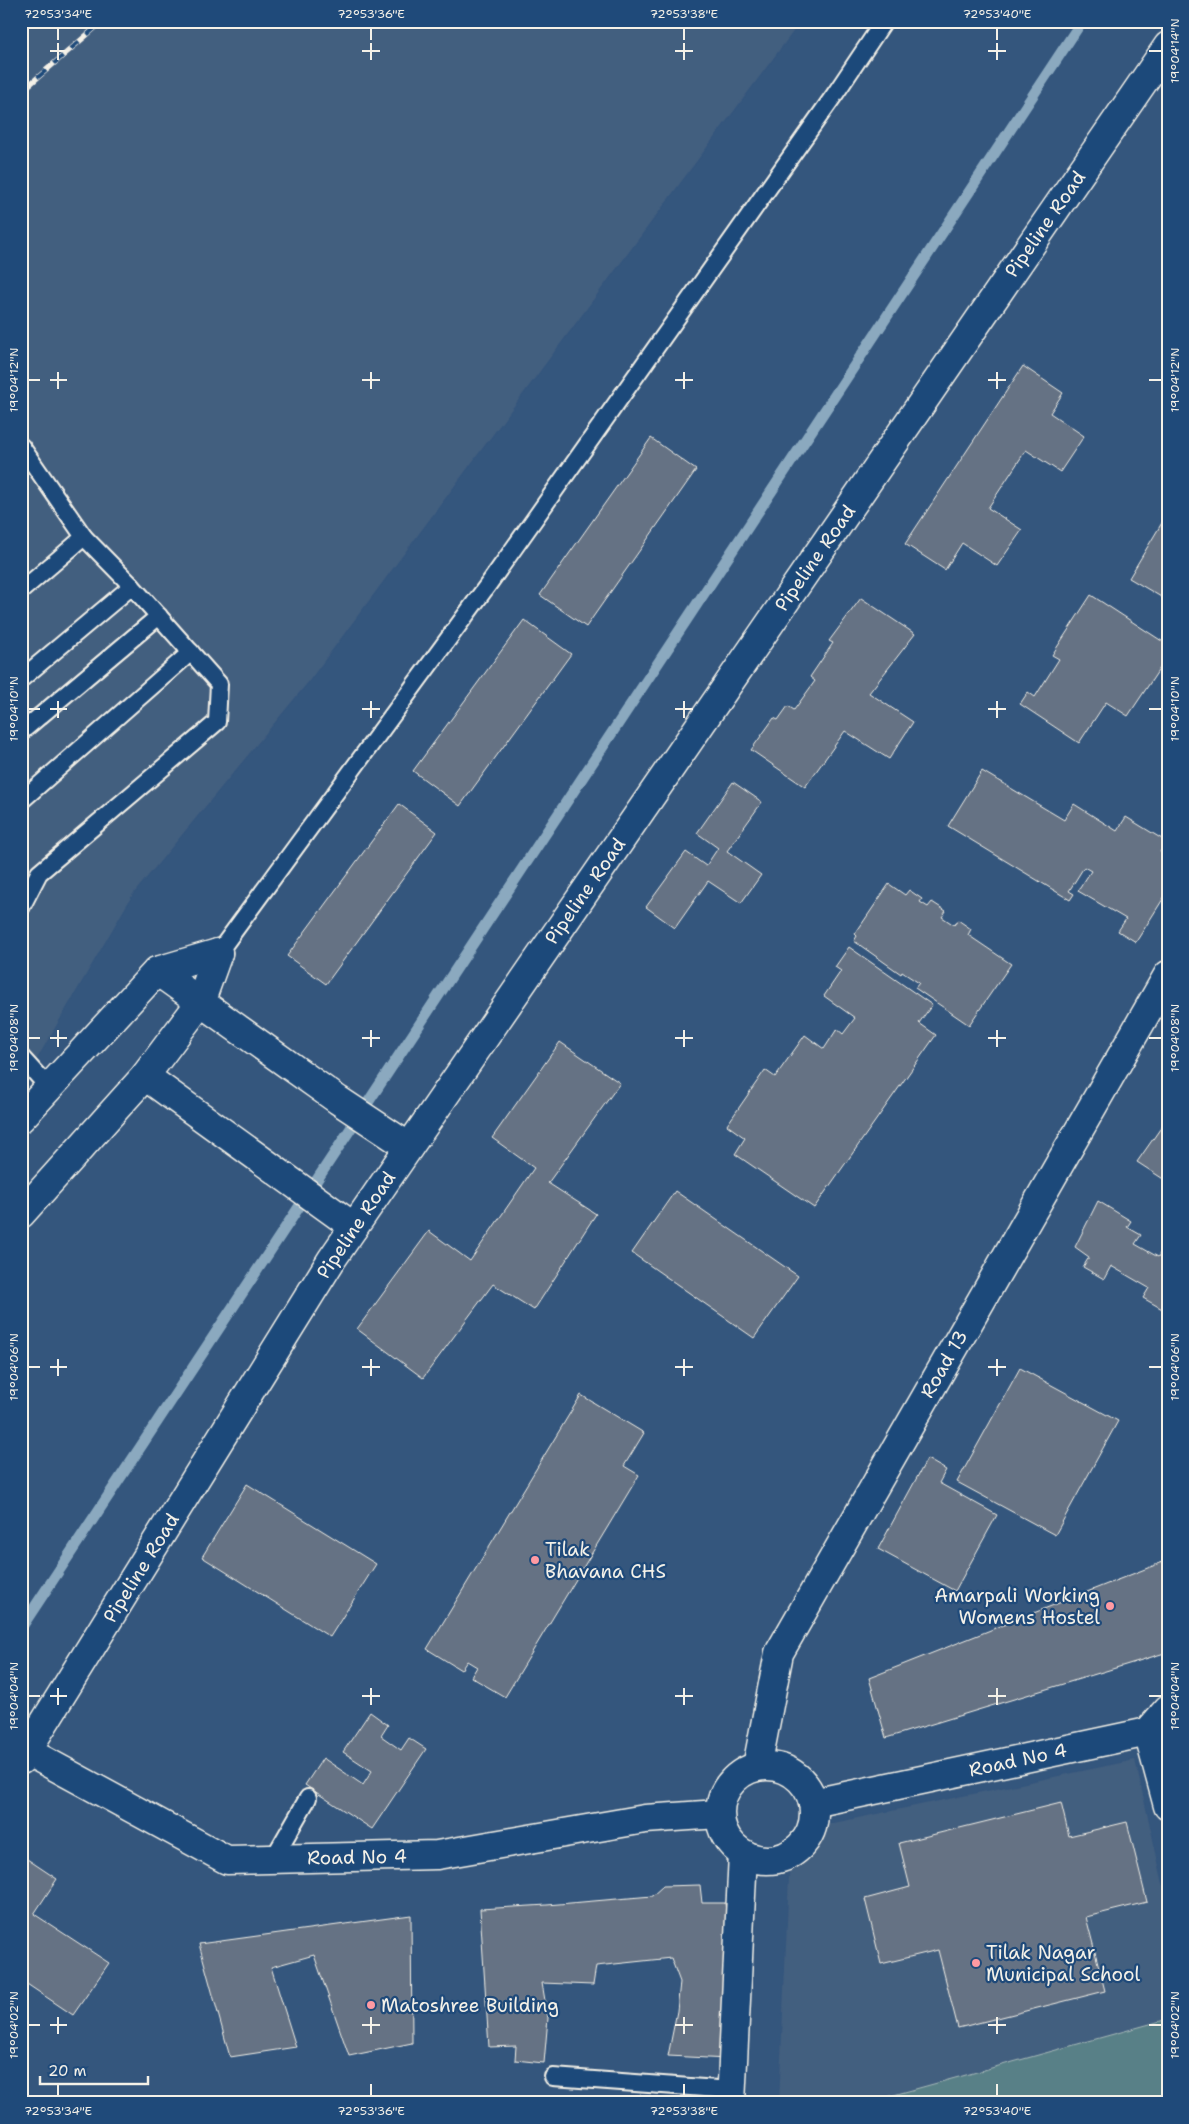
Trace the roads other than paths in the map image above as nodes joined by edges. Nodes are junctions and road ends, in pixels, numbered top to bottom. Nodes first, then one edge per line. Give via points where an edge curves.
1 (884, 21) edge
2 (1168, 46) edge
3 (21, 446) edge
4 (84, 537) junction
5 (132, 586) junction
6 (21, 591) edge
7 (159, 616) junction
8 (192, 652) junction
9 (21, 679) edge
10 (21, 732) edge
11 (21, 801) edge
12 (21, 908) edge
13 (218, 953) junction
14 (156, 971) junction
15 (1168, 975) edge
16 (200, 1003) junction
17 (21, 1057) edge
18 (145, 1076) junction
19 (49, 1088) junction
20 (21, 1118) edge
21 (409, 1147) junction
22 (21, 1214) edge
23 (354, 1227) junction
24 (1168, 1709) edge
25 (1148, 1732) junction
26 (23, 1754) edge
27 (757, 1767) junction
28 (308, 1798) dead end
29 (813, 1803) junction
30 (1168, 1806) edge
31 (719, 1814) junction
32 (743, 1854) junction
33 (272, 1859) junction
34 (553, 2077) dead end
35 (731, 2096) edge

1 - 13 lane via 490,582
2 - 21 street, Pipeline Road
3 - 4 lane
4 - 5 lane
4 - 6 lane
5 - 7 lane
5 - 9 lane
7 - 8 lane
7 - 10 lane
8 - 11 lane
8 - 12 lane via 219,684 217,722 39,873
13 - 14 street
13 - 16 street
14 - 16 street
14 - 19 street
15 - 27 street, Road 13 via 779,1653
16 - 18 street
16 - 21 street
17 - 19 lane
18 - 22 street
18 - 23 street
19 - 20 street
21 - 23 street, Pipeline Road
23 - 26 street, Pipeline Road
24 - 25 street
25 - 29 street, Road No 4
25 - 30 street
26 - 33 street, Road No 4 via 228,1860
27 - 29 street via 786,1770 798,1778
27 - 31 street via 742,1773 730,1784 722,1798
28 - 33 lane
29 - 32 street via 814,1818 810,1832 802,1845 790,1854 775,1860 758,1860
31 - 32 street via 722,1830
31 - 33 street, Road No 4 via 645,1819 438,1855
32 - 35 street
34 - 35 lane

